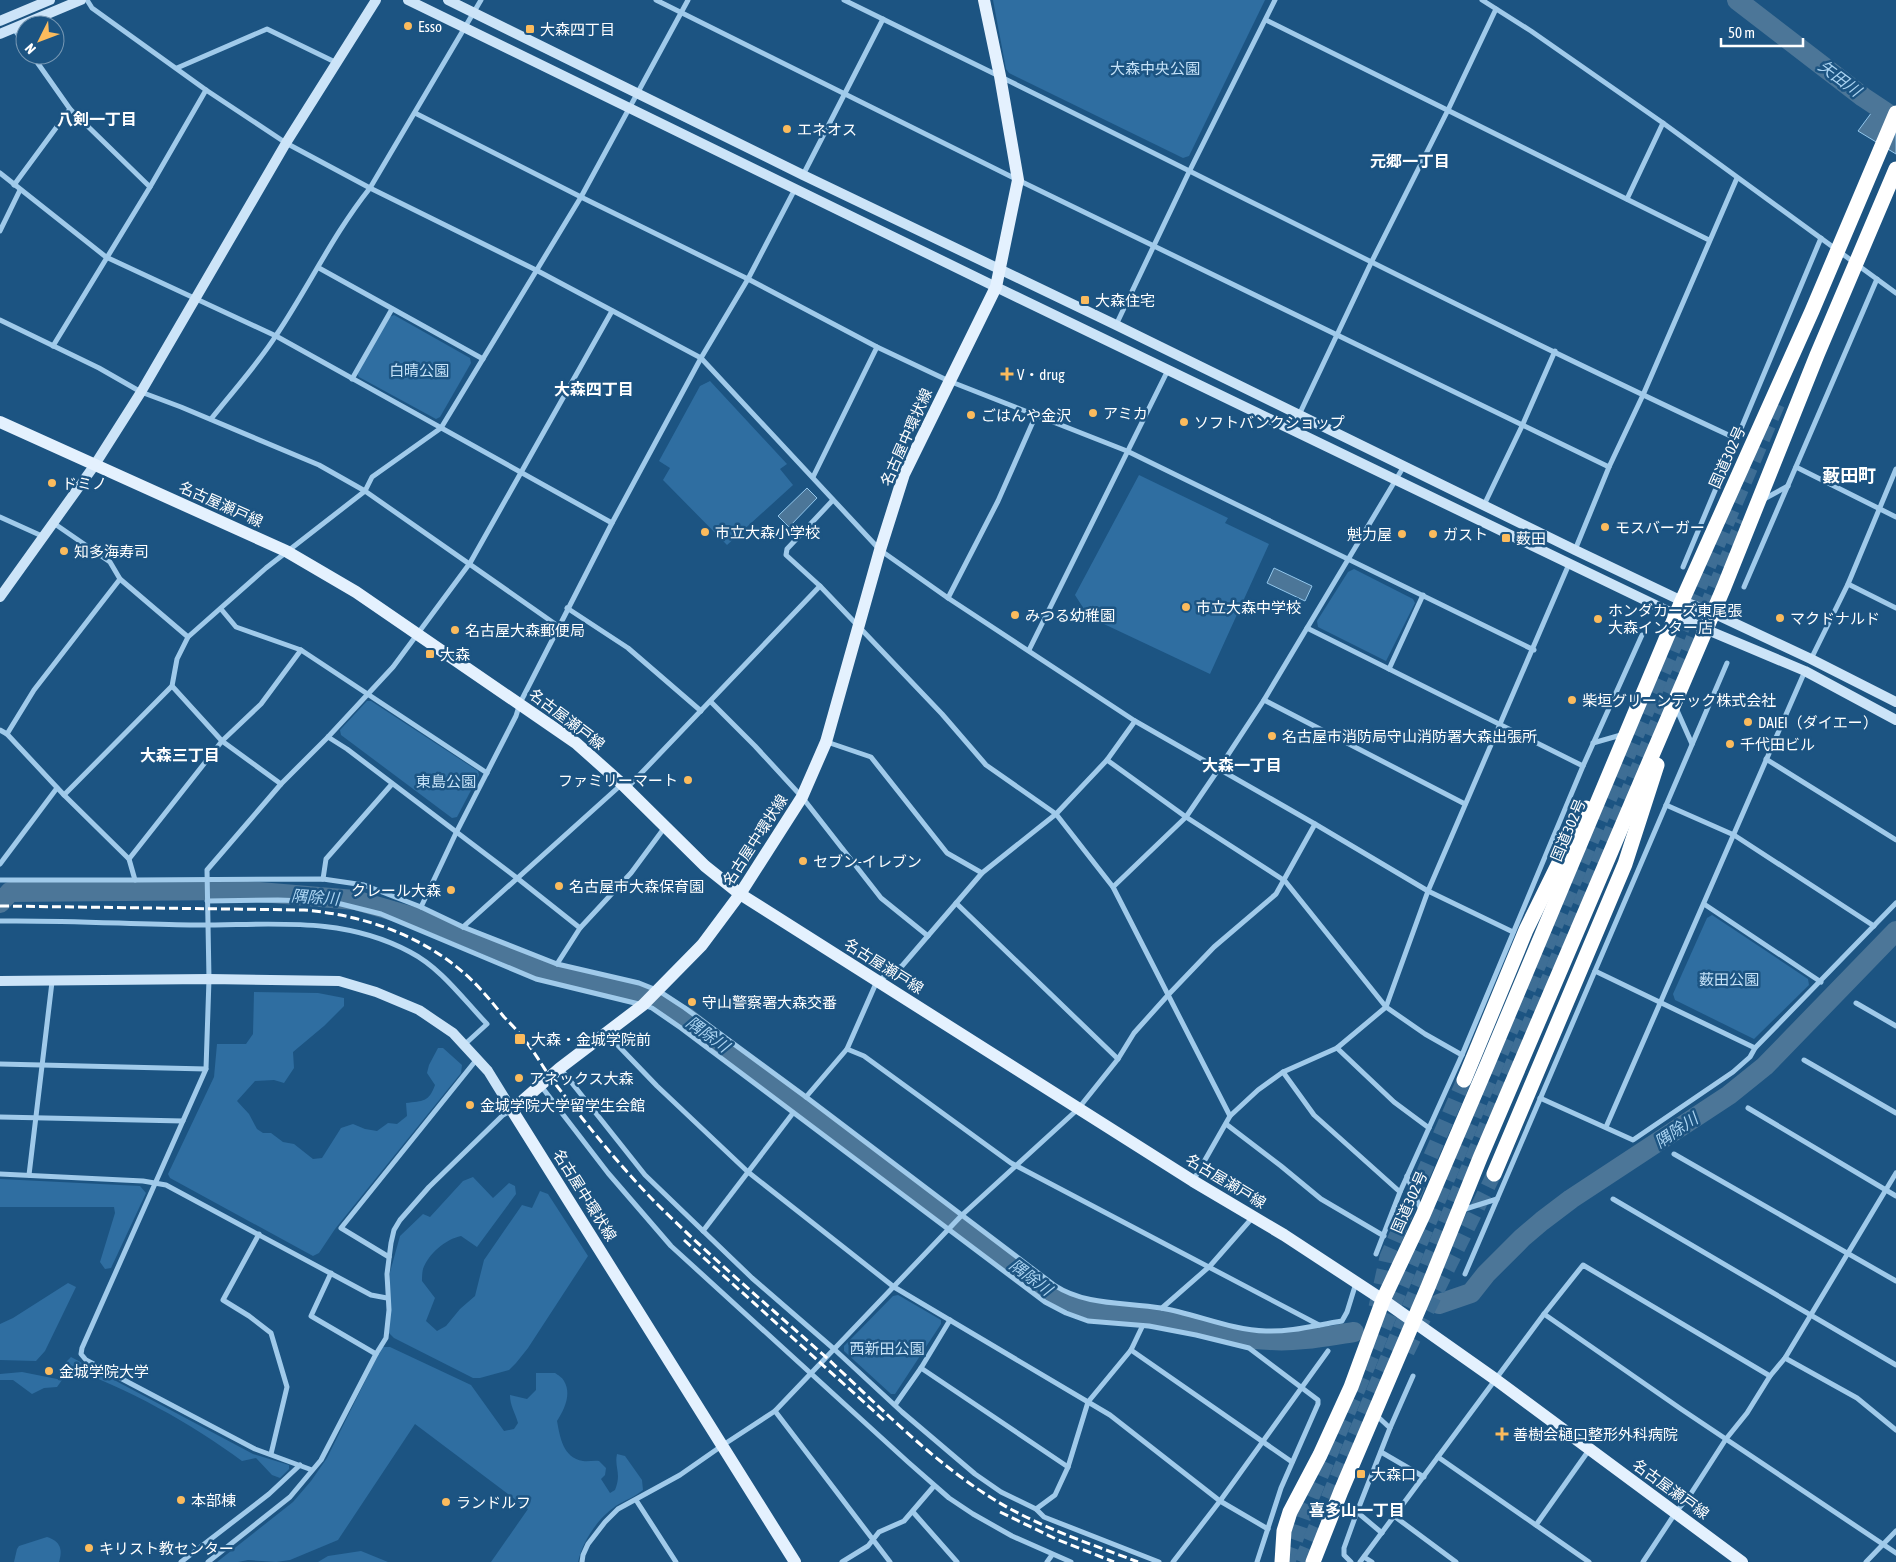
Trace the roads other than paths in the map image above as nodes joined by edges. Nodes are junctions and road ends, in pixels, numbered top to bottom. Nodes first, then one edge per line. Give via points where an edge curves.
1 (50, 0) edge
2 (81, 0) edge
3 (87, 0) edge
4 (376, 0) edge
5 (408, 0) edge
6 (448, 0) edge
7 (481, 0) edge
8 (656, 0) edge
9 (688, 0) edge
10 (844, 0) edge
11 (984, 0) edge
12 (1275, 0) edge
13 (1482, 0) edge
14 (1496, 9) junction
15 (473, 12) junction
16 (681, 12) junction
17 (883, 19) junction
18 (0, 20) edge
19 (1266, 20) junction
20 (464, 28) junction
21 (14, 29) joint
22 (0, 34) edge
23 (336, 62) junction
24 (39, 65) edge
25 (177, 68) junction
26 (1000, 76) junction
27 (206, 90) junction
28 (637, 94) junction
29 (846, 94) junction
30 (630, 107) junction
31 (70, 109) junction
32 (1448, 110) junction
33 (415, 113) junction
34 (1896, 113) edge
35 (1663, 123) junction
36 (286, 143) junction
37 (1896, 169) edge
38 (1189, 172) junction
39 (0, 173) edge
40 (803, 175) junction
41 (1737, 178) junction
42 (1018, 180) junction
43 (14, 185) junction
44 (150, 187) junction
45 (370, 188) junction
46 (796, 189) junction
47 (20, 190) junction
48 (581, 198) junction
49 (1627, 200) junction
50 (0, 231) edge
51 (1821, 238) junction
52 (1709, 240) junction
53 (1154, 245) junction
54 (106, 257) junction
55 (1371, 262) junction
56 (319, 268) junction
57 (536, 270) junction
58 (1000, 270) junction
59 (748, 279) junction
60 (1877, 279) junction
61 (996, 287) junction
62 (1896, 293) edge
63 (196, 299) junction
64 (392, 309) junction
65 (612, 311) junction
66 (0, 320) edge
67 (1116, 325) junction
68 (1336, 335) junction
69 (276, 336) junction
70 (53, 346) junction
71 (877, 347) junction
72 (1555, 351) junction
73 (482, 358) junction
74 (701, 358) junction
75 (1168, 370) junction
76 (352, 379) junction
77 (949, 381) junction
78 (141, 392) junction
79 (1643, 395) junction
80 (1036, 415) junction
81 (1298, 415) junction
82 (211, 419) junction
83 (0, 422) edge
84 (1522, 426) junction
85 (441, 428) junction
86 (1744, 441) junction
87 (1127, 451) junction
88 (94, 466) junction
89 (1404, 466) junction
90 (1609, 467) junction
91 (1796, 467) junction
92 (1896, 469) edge
93 (520, 472) junction
94 (812, 478) junction
95 (1396, 479) junction
96 (1788, 486) junction
97 (365, 491) junction
98 (833, 500) junction
99 (1759, 502) junction
100 (1484, 505) junction
101 (1880, 509) junction
102 (1896, 517) edge
103 (0, 518) edge
104 (52, 522) junction
105 (612, 523) junction
106 (1700, 527) junction
107 (42, 536) junction
108 (1708, 542) junction
109 (880, 550) junction
110 (1575, 550) junction
111 (286, 551) junction
112 (1349, 558) junction
113 (470, 563) junction
114 (1570, 564) junction
115 (1683, 567) dead end
116 (120, 579) junction
117 (1848, 584) junction
118 (820, 586) junction
119 (1744, 587) dead end
120 (1423, 595) junction
121 (0, 597) edge
122 (948, 598) junction
123 (567, 608) junction
124 (1680, 608) junction
125 (1896, 608) edge
126 (221, 609) junction
127 (1713, 613) junction
128 (558, 626) junction
129 (859, 628) junction
130 (1307, 628) junction
131 (1706, 629) junction
132 (417, 633) junction
133 (1642, 635) dead end
134 (188, 637) junction
135 (301, 650) junction
136 (1029, 650) junction
137 (1534, 650) junction
138 (1811, 658) junction
139 (1727, 663) dead end
140 (1389, 669) junction
141 (1805, 672) junction
142 (172, 686) junction
143 (367, 694) junction
144 (1264, 700) junction
145 (711, 702) junction
146 (1896, 702) edge
147 (520, 703) junction
148 (1674, 706) junction
149 (702, 712) junction
150 (1896, 720) edge
151 (1135, 721) junction
152 (1499, 724) junction
153 (0, 730) edge
154 (1627, 733) junction
155 (7, 734) junction
156 (328, 737) junction
157 (222, 741) junction
158 (826, 742) junction
159 (1593, 743) junction
160 (1692, 744) junction
161 (1106, 760) junction
162 (1766, 760) junction
163 (1583, 766) junction
164 (1218, 770) junction
165 (487, 772) junction
166 (281, 784) junction
167 (392, 784) junction
168 (624, 787) junction
169 (57, 788) junction
170 (64, 795) junction
171 (802, 797) junction
172 (1465, 804) junction
173 (1666, 805) junction
174 (1056, 814) junction
175 (1186, 816) junction
176 (1315, 824) junction
177 (665, 827) junction
178 (456, 833) junction
179 (1734, 835) junction
180 (1896, 840) edge
181 (129, 859) junction
182 (0, 864) edge
183 (982, 873) junction
184 (517, 878) junction
185 (323, 879) junction
186 (0, 880) edge
187 (136, 880) junction
188 (1285, 881) junction
189 (209, 883) junction
190 (1114, 887) junction
191 (1428, 891) junction
192 (740, 894) junction
193 (207, 899) junction
194 (956, 903) junction
195 (1896, 903) edge
196 (1704, 904) junction
197 (421, 907) junction
198 (0, 921) edge
199 (208, 925) junction
200 (1874, 926) junction
201 (463, 927) junction
202 (580, 928) junction
203 (1514, 932) junction
204 (928, 936) junction
205 (557, 964) junction
206 (1595, 971) junction
207 (209, 979) junction
208 (877, 981) junction
209 (0, 982) edge
210 (52, 982) junction
211 (1821, 982) junction
212 (1169, 994) junction
213 (651, 998) junction
214 (1660, 1003) junction
215 (1856, 1003) dead end
216 (1386, 1006) junction
217 (1896, 1026) edge
218 (607, 1033) junction
219 (464, 1045) junction
220 (1337, 1048) junction
221 (1755, 1048) junction
222 (847, 1049) junction
223 (1462, 1056) junction
224 (1118, 1058) junction
225 (477, 1059) junction
226 (1804, 1060) dead end
227 (0, 1064) edge
228 (41, 1065) junction
229 (560, 1068) junction
230 (206, 1069) junction
231 (1283, 1072) junction
232 (1464, 1080) tunnel mouth
233 (540, 1086) junction
234 (806, 1097) junction
235 (1540, 1098) junction
236 (1748, 1108) dead end
237 (1078, 1109) junction
238 (512, 1110) junction
239 (793, 1113) junction
240 (1896, 1113) edge
241 (1230, 1116) junction
242 (0, 1117) edge
243 (36, 1118) junction
244 (184, 1121) junction
245 (1226, 1124) junction
246 (1606, 1127) junction
247 (1428, 1128) junction
248 (1674, 1154) dead end
249 (1017, 1166) junction
250 (748, 1172) junction
251 (1896, 1173) edge
252 (0, 1174) edge
253 (30, 1174) junction
254 (1494, 1174) tunnel mouth
255 (1407, 1176) junction
256 (1193, 1181) junction
257 (156, 1182) junction
258 (1886, 1190) junction
259 (1400, 1192) junction
260 (1896, 1196) edge
261 (1497, 1198) junction
262 (1613, 1199) dead end
263 (1458, 1211) junction
264 (962, 1215) junction
265 (1423, 1215) junction
266 (1254, 1216) junction
267 (702, 1230) junction
268 (948, 1230) junction
269 (259, 1234) junction
270 (1384, 1236) junction
271 (1849, 1253) junction
272 (1376, 1254) dead end
273 (389, 1257) junction
274 (1210, 1266) junction
275 (331, 1273) junction
276 (1465, 1274) dead end
277 (1896, 1281) edge
278 (1356, 1283) junction
279 (894, 1287) junction
280 (387, 1298) junction
281 (1383, 1300) junction
282 (1162, 1308) junction
283 (1544, 1314) junction
284 (1812, 1315) junction
285 (950, 1320) junction
286 (1414, 1322) junction
287 (1319, 1325) junction
288 (1142, 1327) junction
289 (834, 1350) junction
290 (1131, 1350) junction
291 (1328, 1351) dead end
292 (376, 1354) junction
293 (1785, 1358) junction
294 (1896, 1365) edge
295 (921, 1368) junction
296 (810, 1374) junction
297 (1413, 1376) dead end
298 (1770, 1376) junction
299 (1495, 1379) junction
300 (1301, 1386) junction
301 (1088, 1402) junction
302 (895, 1405) junction
303 (775, 1411) junction
304 (1374, 1413) junction
305 (1390, 1428) junction
306 (1896, 1430) edge
307 (1726, 1438) junction
308 (1261, 1442) junction
309 (723, 1445) junction
310 (1590, 1449) junction
311 (1381, 1452) junction
312 (271, 1454) junction
313 (1438, 1457) junction
314 (1292, 1462) junction
315 (300, 1465) junction
316 (1068, 1467) junction
317 (312, 1470) junction
318 (1424, 1476) junction
319 (934, 1486) junction
320 (636, 1500) junction
321 (1220, 1501) junction
322 (1036, 1509) junction
323 (913, 1512) junction
324 (1357, 1512) junction
325 (1676, 1512) junction
326 (1394, 1516) junction
327 (1536, 1525) junction
328 (1268, 1529) junction
329 (1896, 1531) edge
330 (1382, 1533) junction
331 (873, 1540) junction
332 (1884, 1545) junction
333 (1896, 1553) edge
334 (1052, 1555) junction
335 (1364, 1557) junction
336 (181, 1562) edge
337 (208, 1562) edge
338 (582, 1562) edge
339 (676, 1562) edge
340 (795, 1562) edge
341 (842, 1562) edge
342 (890, 1562) edge
343 (957, 1562) edge
344 (1047, 1562) edge
345 (1071, 1562) edge
346 (1158, 1562) edge
347 (1173, 1562) edge
348 (1257, 1562) edge
349 (1282, 1562) edge
350 (1313, 1562) edge
351 (1351, 1562) edge
352 (1360, 1562) edge
353 (1372, 1562) edge
354 (1456, 1562) edge
355 (1589, 1562) edge
356 (1643, 1562) edge
357 (1742, 1562) edge
358 (1866, 1562) edge

1 - 18 street
2 - 21 street
3 - 25 street via 92,8
4 - 23 street
5 - 20 street
6 - 15 street
7 - 15 street
8 - 16 street
9 - 16 street
10 - 17 street
11 - 26 main road, 名古屋中環状線
12 - 19 street
13 - 14 street
14 - 32 street
14 - 35 street
15 - 20 street
15 - 28 street
16 - 28 street
16 - 29 street
17 - 26 street
17 - 29 street
19 - 32 street
19 - 38 street
20 - 30 street
20 - 33 street
21 - 22 street
23 - 25 street via 267,29
23 - 36 street
24 - 31 street
25 - 27 street
26 - 38 street
26 - 42 main road, 名古屋中環状線
27 - 36 street
27 - 44 street
28 - 30 street
28 - 40 street
29 - 40 street
29 - 42 street
30 - 46 street
30 - 48 street
31 - 43 street
31 - 44 street
32 - 49 street
32 - 55 street
33 - 45 street
33 - 48 street
34 - 86 highway, 国道302号 via 1812,311
35 - 41 street
35 - 49 street
36 - 45 street
36 - 63 street
37 - 99 highway
38 - 53 street
38 - 55 street
39 - 43 street
40 - 58 street
41 - 51 street
41 - 52 street
42 - 53 street
42 - 58 main road, 名古屋中環状線
43 - 47 street
44 - 54 street
45 - 56 street via 349,214
45 - 57 street
46 - 59 street
46 - 61 street
47 - 50 street
47 - 54 street
48 - 57 street
48 - 59 street
49 - 52 street
51 - 60 street
51 - 86 street
52 - 79 street
53 - 67 street
53 - 68 street
54 - 63 street
54 - 70 street
55 - 68 street
55 - 72 street
56 - 64 street
56 - 69 street
57 - 65 street
57 - 73 street
58 - 61 main road, 名古屋中環状線
58 - 67 street
59 - 71 street
59 - 74 street
60 - 62 street
60 - 91 street
61 - 75 street
61 - 77 main road, 名古屋中環状線
63 - 69 street
63 - 78 street
64 - 73 street
64 - 76 street
65 - 74 street
65 - 93 street
66 - 70 street
67 - 81 street
68 - 81 street
68 - 84 street
69 - 76 street
69 - 82 street
70 - 78 street
71 - 77 street
71 - 94 street
72 - 79 street
72 - 84 street
73 - 85 street
74 - 94 street
74 - 105 street
75 - 87 street
75 - 95 street
76 - 85 street
77 - 80 street
77 - 109 main road, 名古屋中環状線 via 904,474
78 - 82 street
78 - 88 street
79 - 86 street
79 - 90 street
80 - 87 street
80 - 122 street via 998,501
81 - 89 street
82 - 97 street via 319,464
83 - 88 main road, 名古屋瀬戸線
84 - 90 street
84 - 100 street
85 - 93 street
85 - 97 street via 372,477
86 - 106 street
86 - 108 highway, 国道302号
87 - 112 street
87 - 136 street
88 - 104 street
88 - 111 main road, 名古屋瀬戸線
89 - 95 street
89 - 100 street
90 - 110 street
91 - 96 street
91 - 101 street
92 - 101 street
93 - 105 street
93 - 113 street
94 - 98 street
95 - 112 street
95 - 114 street
96 - 99 street
96 - 119 street
97 - 111 street
97 - 113 street
98 - 109 street
98 - 118 street via 787,549 786,555
99 - 127 highway
100 - 110 street
101 - 102 street
101 - 117 street
103 - 107 street
104 - 107 street
104 - 116 street via 110,562
105 - 123 street
106 - 108 street
106 - 115 street
107 - 121 street
108 - 124 highway, 国道302号
109 - 122 street
109 - 129 main road, 名古屋中環状線
110 - 124 street
111 - 126 street
111 - 132 main road, 名古屋瀬戸線 via 342,583
112 - 120 street
112 - 130 street
113 - 128 street
113 - 132 street
114 - 124 street
114 - 137 street
116 - 134 street
116 - 155 street via 34,690
117 - 125 street
117 - 138 street
118 - 129 street
118 - 145 street
120 - 137 street
120 - 140 street
122 - 136 street
123 - 128 street
123 - 149 street via 628,648
124 - 127 street
124 - 131 street
124 - 154 highway, 国道302号
126 - 134 street
126 - 135 street via 236,626
127 - 131 highway
127 - 138 street
128 - 147 street
129 - 158 main road, 名古屋中環状線
129 - 174 street via 986,765
130 - 140 street
130 - 144 street
131 - 141 street
131 - 148 highway
132 - 143 street via 393,667
132 - 147 main road, 名古屋瀬戸線
133 - 159 street
134 - 142 street via 178,659
135 - 143 street
135 - 157 street via 261,704
136 - 151 street
137 - 152 street
138 - 146 street
139 - 160 street
140 - 152 street
141 - 150 street
141 - 162 street
142 - 157 street
142 - 170 street
143 - 156 street
143 - 165 street
144 - 164 street
144 - 172 street
145 - 149 street
145 - 171 street
147 - 165 street
147 - 168 main road, 名古屋瀬戸線 via 576,743
148 - 160 street
148 - 254 highway via 1625,864
148 - 263 highway
149 - 168 street
151 - 161 street
151 - 164 street
152 - 163 street
152 - 172 street
153 - 155 street
154 - 159 street
154 - 232 highway via 1526,930
154 - 265 highway, 国道302号
155 - 169 street
156 - 166 street
156 - 167 street
157 - 166 street
157 - 181 street
158 - 171 main road, 名古屋中環状線
158 - 183 street via 871,757 947,853
159 - 163 street
160 - 173 street
161 - 174 street
161 - 175 street
162 - 179 street
162 - 180 street
163 - 203 street
164 - 175 street
164 - 176 street
165 - 178 street
166 - 189 street via 207,870
167 - 178 street
167 - 185 street via 326,858
168 - 177 main road, 名古屋瀬戸線
168 - 184 street
169 - 170 street
169 - 182 street
170 - 181 street
171 - 192 main road, 名古屋中環状線
171 - 204 street via 881,898
172 - 191 street
173 - 179 street
173 - 206 street
174 - 183 street
174 - 190 street
175 - 188 street
175 - 190 street
176 - 188 street
176 - 191 street
177 - 192 main road, 名古屋瀬戸線 via 720,880
177 - 202 street via 631,873
178 - 184 street
178 - 197 street
179 - 196 street
179 - 200 street
181 - 187 street
183 - 194 street
184 - 201 street
184 - 202 street
185 - 189 street
185 - 197 street via 364,885
186 - 187 street
187 - 189 street
188 - 212 street via 1276,894 1214,947
188 - 216 street
189 - 193 street
190 - 212 street
191 - 203 street
191 - 216 street
192 - 208 main road, 名古屋瀬戸線
192 - 213 main road, 名古屋中環状線 via 702,946
193 - 199 street
193 - 213 street via 332,902 381,914 536,979
194 - 204 street
194 - 224 street
195 - 200 street
196 - 211 street
196 - 214 street
197 - 201 street
198 - 199 street
199 - 207 street
199 - 219 street via 319,925 355,930 410,952 434,967 487,1024
200 - 211 street
201 - 205 street
202 - 205 street
203 - 223 street
204 - 208 street via 902,966
205 - 213 street via 639,984
206 - 214 street
206 - 235 street
207 - 210 street
207 - 219 street via 340,981 419,1010 453,1033
207 - 230 street
208 - 222 street
208 - 237 main road, 名古屋瀬戸線
209 - 210 street
210 - 228 street
211 - 221 street
212 - 224 street via 1134,1033
212 - 241 street
213 - 218 main road, 名古屋中環状線
213 - 234 street via 685,1008
213 - 239 street via 652,1008
214 - 221 street
214 - 246 street
215 - 217 street
216 - 220 street
216 - 223 street
218 - 229 main road, 名古屋中環状線
218 - 250 street via 657,1086
219 - 225 street
220 - 231 street
220 - 247 street via 1394,1102
221 - 246 street via 1733,1072 1633,1140
222 - 234 street
222 - 249 street via 864,1056
223 - 247 street
224 - 237 street
225 - 238 street
225 - 273 street via 341,1228
226 - 240 street
227 - 228 street
228 - 230 street
228 - 243 street
229 - 233 main road, 名古屋中環状線
229 - 267 street via 645,1175
230 - 244 street
231 - 241 street
231 - 259 street via 1314,1115
233 - 238 main road, 名古屋中環状線
233 - 296 street via 670,1246
234 - 264 street
235 - 246 street
235 - 261 street
236 - 258 street
237 - 249 street
237 - 256 main road, 名古屋瀬戸線
238 - 273 street via 436,1180 400,1220 394,1230
238 - 309 main road, 名古屋中環状線
239 - 250 street
239 - 268 street
241 - 245 street
242 - 243 street
243 - 244 street
243 - 253 street
244 - 257 street
245 - 256 street
245 - 270 street via 1321,1200
247 - 255 street
248 - 271 street
249 - 264 street
249 - 274 street
250 - 267 street
250 - 279 street
251 - 258 street
252 - 253 street
253 - 257 street
255 - 259 street
255 - 265 street
256 - 266 main road, 名古屋瀬戸線
257 - 269 street
257 - 312 street via 81,1354 86,1360 247,1445
258 - 260 street
258 - 271 street
259 - 270 street
261 - 263 street
261 - 276 street
262 - 284 street
263 - 286 highway
264 - 268 street
264 - 282 street via 1062,1290 1097,1301
265 - 281 highway, 国道302号
266 - 274 street
266 - 278 main road, 名古屋瀬戸線
267 - 289 street
268 - 279 street
268 - 288 street via 1045,1302 1066,1313 1088,1320
269 - 275 street
269 - 312 street via 223,1300 271,1333 287,1387
270 - 272 street
271 - 277 street
271 - 284 street
273 - 280 street
274 - 282 street
274 - 287 street
275 - 280 street via 371,1295
275 - 292 street via 311,1316
278 - 281 main road, 名古屋瀬戸線
278 - 287 street via 1342,1321
279 - 285 street
279 - 289 street
280 - 292 street via 386,1338
281 - 286 main road, 名古屋瀬戸線
281 - 349 highway, 国道302号 via 1334,1426 1290,1512 1284,1531
282 - 287 street via 1249,1330 1294,1330
283 - 298 street via 1584,1265
283 - 299 street
283 - 307 street
284 - 293 street
284 - 294 street
285 - 295 street
285 - 301 street
286 - 299 main road, 名古屋瀬戸線
286 - 304 highway
288 - 290 street
288 - 300 street via 1196,1334 1249,1348
289 - 296 street
289 - 302 street
290 - 301 street
290 - 308 street
291 - 300 street
292 - 317 street via 324,1455
293 - 298 street
293 - 306 street via 1857,1398
295 - 302 street
295 - 316 street
296 - 303 street
296 - 319 street
297 - 305 street
298 - 307 street via 1747,1413
299 - 310 main road, 名古屋瀬戸線
299 - 313 street
300 - 308 street
300 - 314 street via 1316,1397 1318,1404
301 - 316 street
301 - 321 street via 1110,1415
302 - 322 street via 975,1474 1001,1492
303 - 309 street
303 - 331 street
304 - 305 street
304 - 350 highway
305 - 311 street
307 - 325 street
307 - 332 street
308 - 314 street
308 - 321 street
309 - 320 street
309 - 340 main road, 名古屋中環状線
310 - 325 main road, 名古屋瀬戸線
310 - 327 street
311 - 318 street
311 - 324 street
312 - 315 street
313 - 318 street
313 - 327 street
314 - 328 street
315 - 317 street
315 - 336 street
316 - 322 street via 1055,1495
317 - 337 street via 290,1497
318 - 326 street
319 - 323 street
319 - 334 street via 973,1514
320 - 338 street via 618,1509 604,1522 588,1544
320 - 339 street
321 - 328 street
321 - 347 street
322 - 346 street via 1044,1517
323 - 331 street via 904,1521 879,1532
323 - 343 street
324 - 330 street
324 - 351 street via 1344,1548 1344,1555
325 - 356 street
325 - 357 main road, 名古屋瀬戸線
326 - 330 street
326 - 354 street
327 - 355 street
328 - 348 street
329 - 332 street
330 - 335 street
331 - 341 street
331 - 342 street
332 - 333 street
332 - 358 street
334 - 344 street
334 - 345 street
335 - 352 street
335 - 353 street

